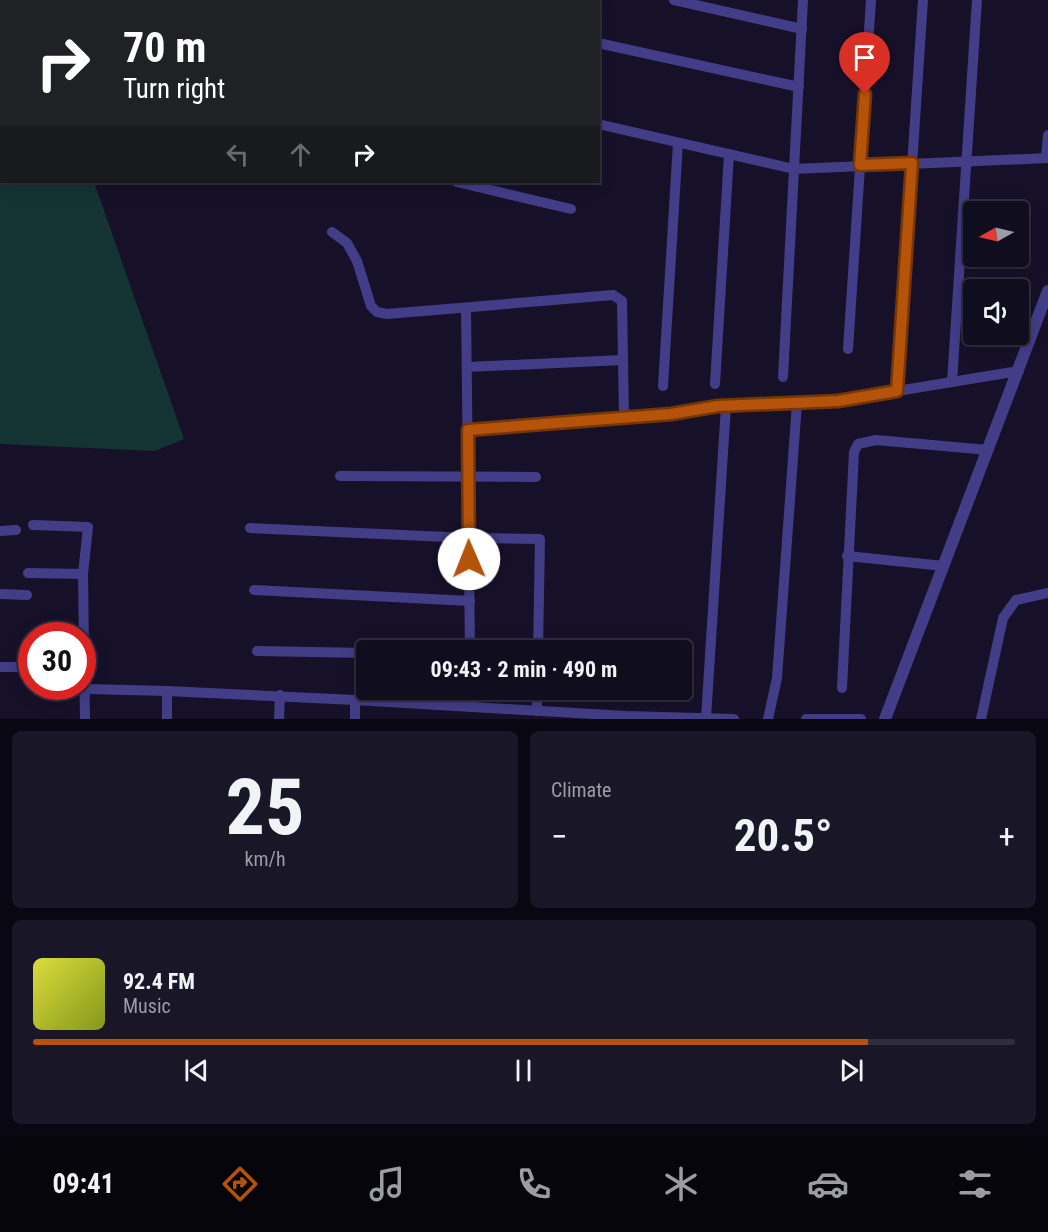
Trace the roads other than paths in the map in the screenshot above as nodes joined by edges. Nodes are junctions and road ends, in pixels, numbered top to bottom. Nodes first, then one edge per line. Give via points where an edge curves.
1 (674, 0) edge
2 (803, 0) edge
3 (871, 0) edge
4 (923, 0) edge
5 (977, 0) edge
6 (802, 29) junction
7 (600, 43) edge
8 (799, 87) junction
9 (600, 124) edge
10 (1048, 135) edge
11 (678, 143) junction
12 (729, 154) junction
13 (1047, 158) edge
14 (967, 162) junction
15 (912, 163) junction
16 (860, 165) junction
17 (794, 169) junction
18 (461, 183) edge
19 (571, 209) dead end
20 (332, 231) dead end
21 (1048, 291) edge
22 (466, 308) junction
23 (848, 349) dead end
24 (623, 360) junction
25 (467, 367) junction
26 (1019, 371) junction
27 (783, 377) dead end
28 (952, 382) junction
29 (715, 384) dead end
30 (663, 386) dead end
31 (897, 391) junction
32 (796, 403) junction
33 (726, 406) junction
34 (624, 418) junction
35 (468, 430) junction
36 (988, 450) junction
37 (340, 476) dead end
38 (468, 477) junction
39 (536, 477) dead end
40 (33, 525) dead end
41 (250, 528) dead end
42 (16, 530) dead end
43 (0, 531) edge
44 (469, 538) junction
45 (848, 556) junction
46 (944, 566) junction
47 (28, 573) dead end
48 (83, 574) junction
49 (254, 590) dead end
50 (1048, 593) edge
51 (0, 594) edge
52 (27, 595) dead end
53 (470, 601) junction
54 (84, 622) edge
55 (470, 640) edge
56 (538, 640) edge
57 (257, 651) dead end
58 (356, 653) edge
59 (0, 667) edge
60 (18, 667) edge
61 (842, 688) dead end
62 (96, 689) edge
63 (167, 691) junction
64 (280, 695) junction
65 (86, 700) edge
66 (355, 700) junction
67 (471, 700) edge
68 (537, 700) edge
69 (471, 707) junction
70 (537, 711) junction
71 (706, 718) edge
72 (85, 719) edge
73 (167, 719) edge
74 (279, 719) edge
75 (355, 719) edge
76 (734, 719) edge
77 (768, 719) edge
78 (806, 719) edge
79 (861, 719) edge
80 (885, 719) edge
81 (981, 719) edge

1 - 6 street
2 - 6 street
3 - 16 street
4 - 15 street
5 - 14 street
6 - 8 street
7 - 8 street
8 - 17 street
9 - 11 street
10 - 13 street
11 - 12 street
11 - 30 street
12 - 17 street
12 - 29 street
13 - 14 street
14 - 15 street
14 - 28 street
15 - 16 street
15 - 31 street
16 - 17 street
16 - 23 street
17 - 27 street
18 - 19 street
20 - 22 street via 347,243 357,261 370,306 377,312
21 - 26 street
22 - 24 street via 613,295 622,301
22 - 25 street
24 - 25 street
24 - 34 street
25 - 35 street
26 - 28 street
26 - 36 street
28 - 31 street
31 - 32 street
32 - 33 street
32 - 77 street via 777,678
33 - 34 street
33 - 71 street
34 - 35 street
35 - 38 street
36 - 45 street via 876,440 858,444 854,452
36 - 46 street
37 - 38 street
38 - 39 street
38 - 44 street
40 - 48 street via 88,527
41 - 44 street
42 - 43 street
44 - 53 street
44 - 56 street via 540,539
45 - 46 street
45 - 61 street
46 - 80 street
47 - 48 street
48 - 54 street
49 - 53 street
50 - 81 street via 1016,600 1003,618
51 - 52 street
53 - 55 street
57 - 58 street
59 - 60 street
62 - 63 street
63 - 64 street
63 - 73 street
64 - 66 street
64 - 74 street
65 - 72 street
66 - 69 street
66 - 75 street
67 - 69 street
68 - 70 street
69 - 70 street
70 - 71 street
71 - 76 street
78 - 79 street

